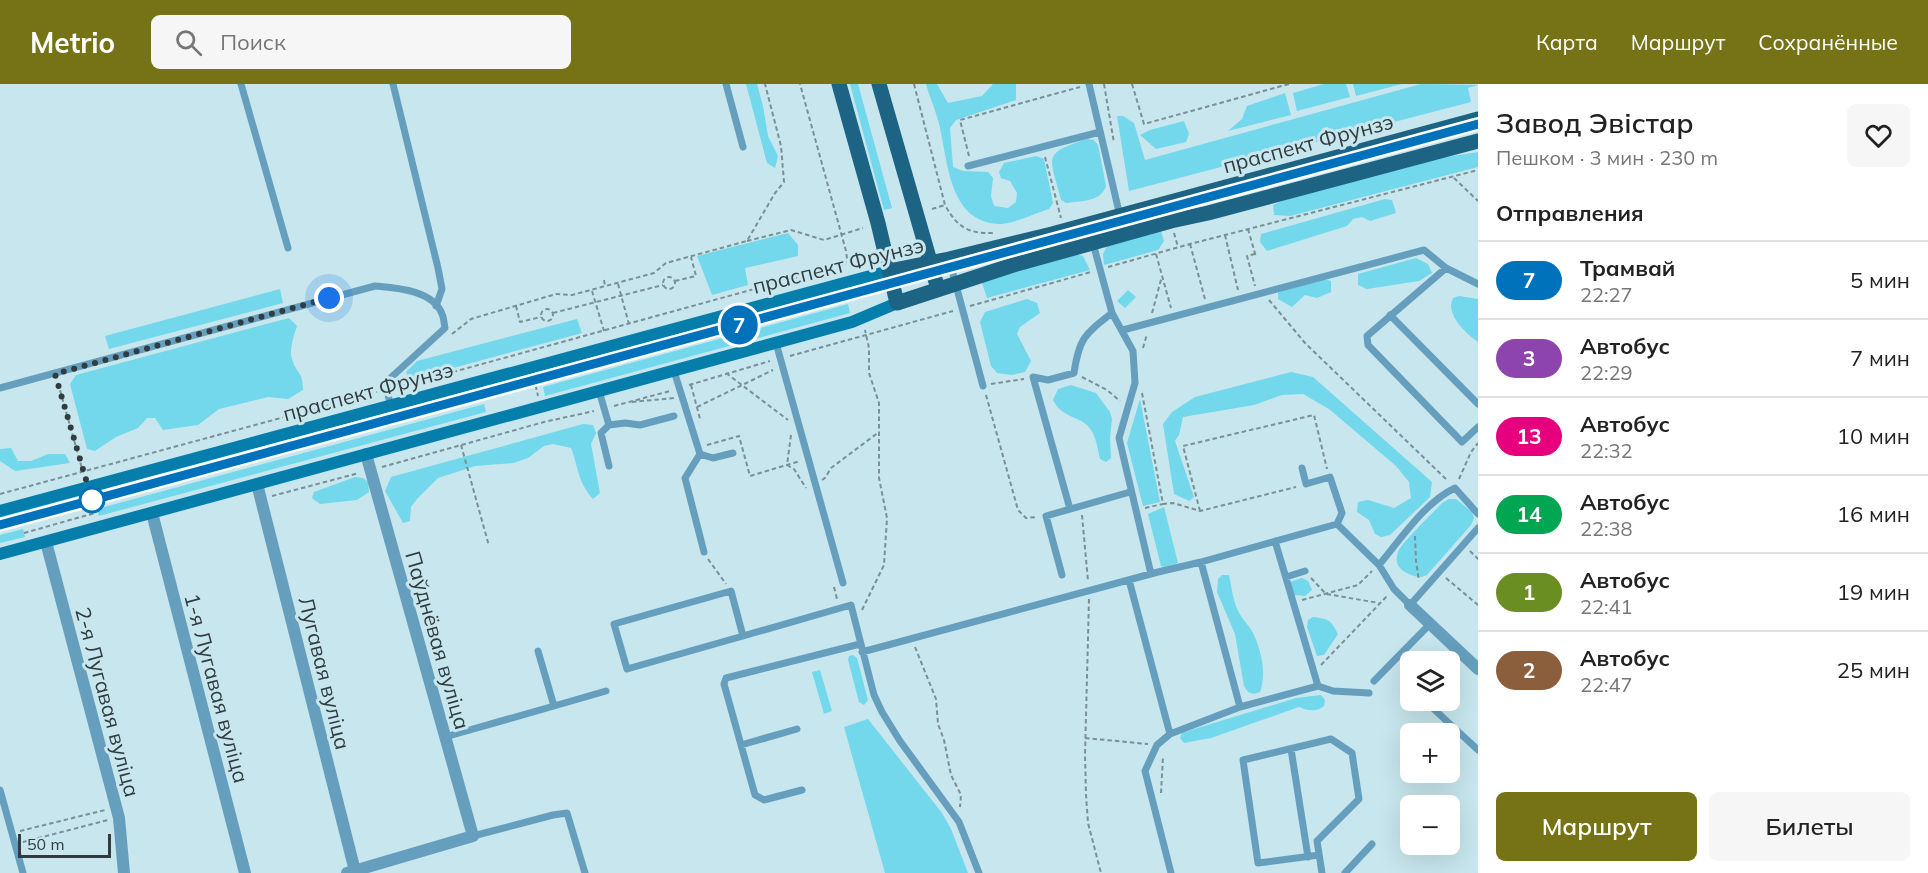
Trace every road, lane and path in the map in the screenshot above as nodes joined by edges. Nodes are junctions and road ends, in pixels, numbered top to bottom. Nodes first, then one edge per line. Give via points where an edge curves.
1 (241, 84) edge
2 (393, 84) edge
3 (726, 84) edge
4 (765, 84) edge
5 (800, 84) edge
6 (839, 84) edge
7 (879, 84) edge
8 (914, 84) edge
9 (1089, 84) edge
10 (1132, 84) edge
11 (1289, 84) edge
12 (1478, 119) edge
13 (1100, 132) junction
14 (1478, 141) edge
15 (742, 147) dead end
16 (1042, 147) junction
17 (969, 156) dead end
18 (968, 166) dead end
19 (1478, 170) edge
20 (1453, 177) junction
21 (1478, 201) edge
22 (945, 205) junction
23 (932, 208) dead end
24 (1120, 216) junction
25 (1061, 218) dead end
26 (1088, 225) junction
27 (863, 228) dead end
28 (1248, 229) junction
29 (1173, 230) dead end
30 (841, 233) junction
31 (994, 233) dead end
32 (1124, 235) junction
33 (1225, 235) junction
34 (747, 241) junction
35 (1093, 244) junction
36 (1190, 244) junction
37 (1178, 247) junction
38 (288, 248) dead end
39 (1156, 254) junction
40 (691, 257) junction
41 (949, 260) junction
42 (932, 262) junction
43 (1446, 268) junction
44 (1100, 270) junction
45 (889, 271) junction
46 (604, 280) dead end
47 (675, 281) junction
48 (617, 283) junction
49 (956, 283) junction
50 (1478, 284) edge
51 (663, 285) junction
52 (605, 286) junction
53 (592, 289) junction
54 (938, 289) junction
55 (1260, 293) junction
56 (621, 295) junction
57 (1240, 299) junction
58 (596, 302) junction
59 (897, 303) junction
60 (436, 306) junction
61 (516, 306) junction
62 (963, 308) junction
63 (1207, 308) junction
64 (553, 313) junction
65 (1112, 313) junction
66 (1390, 315) junction
67 (541, 317) junction
68 (1173, 317) junction
69 (629, 324) junction
70 (865, 330) dead end
71 (1123, 330) junction
72 (604, 331) junction
73 (867, 336) junction
74 (447, 339) dead end
75 (776, 343) junction
76 (528, 350) junction
77 (780, 358) junction
78 (764, 363) junction
79 (532, 368) junction
80 (674, 370) junction
81 (726, 373) junction
82 (1074, 373) junction
83 (55, 374) junction
84 (1033, 377) junction
85 (398, 380) dead end
86 (691, 384) junction
87 (741, 386) junction
88 (983, 386) junction
89 (0, 388) edge
90 (681, 388) junction
91 (387, 390) junction
92 (599, 391) junction
93 (1142, 393) dead end
94 (1478, 404) edge
95 (391, 407) junction
96 (541, 407) junction
97 (697, 407) junction
98 (1128, 407) junction
99 (603, 409) junction
100 (789, 414) dead end
101 (674, 416) dead end
102 (544, 422) junction
103 (609, 425) junction
104 (702, 426) dead end
105 (1478, 427) edge
106 (880, 431) junction
107 (791, 433) dead end
108 (705, 436) dead end
109 (1478, 443) edge
110 (461, 445) junction
111 (733, 453) dead end
112 (366, 454) junction
113 (700, 454) junction
114 (801, 461) dead end
115 (788, 465) junction
116 (609, 466) dead end
117 (1302, 468) dead end
118 (370, 470) junction
119 (83, 471) junction
120 (1330, 477) junction
121 (257, 484) junction
122 (815, 484) junction
123 (1306, 484) junction
124 (87, 488) junction
125 (1455, 488) junction
126 (1130, 492) junction
127 (0, 494) edge
128 (261, 499) junction
129 (1163, 504) junction
130 (1081, 506) junction
131 (1070, 509) junction
132 (1140, 510) dead end
133 (0, 511) edge
134 (1200, 511) junction
135 (152, 513) junction
136 (1478, 514) edge
137 (1046, 516) junction
138 (1415, 521) junction
139 (1336, 524) junction
140 (1478, 528) edge
141 (24, 533) dead end
142 (1275, 541) junction
143 (46, 542) junction
144 (489, 546) dead end
145 (704, 552) joint
146 (0, 555) edge
147 (1202, 562) junction
148 (1378, 565) junction
149 (1305, 572) joint
150 (1439, 572) junction
151 (1151, 574) junction
152 (1062, 575) dead end
153 (1286, 577) junction
154 (1129, 580) junction
155 (843, 583) dead end
156 (1394, 589) junction
157 (731, 591) junction
158 (1090, 592) junction
159 (1421, 593) junction
160 (1326, 594) junction
161 (1294, 603) junction
162 (1380, 603) junction
163 (1410, 605) junction
164 (1478, 605) edge
165 (855, 624) junction
166 (1430, 624) junction
167 (743, 636) junction
168 (912, 639) junction
169 (860, 644) junction
170 (538, 651) dead end
171 (862, 652) junction
172 (1478, 669) edge
173 (1314, 672) junction
174 (1374, 681) dead end
175 (1318, 686) junction
176 (606, 692) dead end
177 (1369, 693) dead end
178 (554, 706) junction
179 (1240, 707) junction
180 (1436, 711) edge
181 (796, 729) dead end
182 (445, 737) junction
183 (1167, 737) junction
184 (1085, 738) junction
185 (741, 745) junction
186 (1157, 745) junction
187 (1291, 749) junction
188 (1478, 750) edge
189 (0, 790) edge
190 (802, 790) dead end
191 (1160, 798) dead end
192 (117, 812) junction
193 (959, 822) junction
194 (12, 833) junction
195 (473, 836) junction
196 (15, 844) junction
197 (1372, 844) dead end
198 (1319, 855) junction
199 (1308, 857) junction
200 (351, 872) edge
201 (23, 873) edge
202 (124, 873) edge
203 (245, 873) edge
204 (585, 873) edge
205 (979, 873) edge
206 (1101, 873) edge
207 (1171, 873) edge
208 (1322, 873) edge
209 (1345, 873) edge

1 - 38 lane
2 - 60 lane via 438,268 442,289
3 - 15 lane
4 - 34 path via 781,146 784,182
5 - 30 path
6 - 45 main road
7 - 42 main road
8 - 22 path
9 - 13 lane
9 - 17 path via 960,120
10 - 11 path via 1143,124
12 - 24 main road, праспект Фрунзэ
13 - 16 lane
13 - 24 lane
14 - 32 main road, праспект Фрунзэ
16 - 18 lane
16 - 25 path
19 - 20 path
20 - 21 path
20 - 28 path
22 - 23 path
22 - 31 path via 961,227 978,234
24 - 26 main road, праспект Фрунзэ
24 - 32 lane
26 - 35 lane
26 - 41 main road, праспект Фрунзэ
27 - 30 path
28 - 33 path
28 - 55 path via 1255,256 1247,256
29 - 37 path
30 - 34 path via 824,240 791,230
30 - 69 path via 848,258 846,266
32 - 35 main road, праспект Фрунзэ
33 - 36 path
33 - 57 path
34 - 40 path
35 - 44 lane
35 - 49 main road, праспект Фрунзэ
36 - 37 path
36 - 63 path
37 - 39 path
39 - 44 path
39 - 68 path
40 - 47 path via 696,276
40 - 48 path
41 - 42 main road, праспект Фрунзэ
41 - 49 lane
42 - 45 main road, праспект Фрунзэ
42 - 54 main road
43 - 50 lane
43 - 55 lane via 1424,250
43 - 66 lane
44 - 62 path
44 - 65 lane
45 - 59 main road
45 - 79 main road, праспект Фрунзэ
46 - 52 path
47 - 51 path via 671,289
47 - 51 path via 666,277
48 - 52 path
48 - 56 path
49 - 54 main road, праспект Фрунзэ
49 - 62 lane
51 - 56 path
52 - 53 path
53 - 58 path
53 - 61 path
54 - 59 main road, праспект Фрунзэ
55 - 57 lane
55 - 125 path via 1305,343
56 - 58 path
56 - 69 path
57 - 63 lane
58 - 64 path
58 - 72 path
59 - 75 main road, праспект Фрунзэ via 862,319
60 - 83 lane via 410,290 375,286
60 - 91 lane via 445,328 385,383
61 - 67 path via 520,322
61 - 74 path via 471,319
62 - 73 path
62 - 88 lane
63 - 68 lane
64 - 67 path via 546,309
64 - 67 path via 549,321
65 - 71 lane
65 - 82 lane via 1086,333
66 - 94 lane
66 - 105 lane via 1367,336 1368,345 1462,442
68 - 71 lane
69 - 72 path
70 - 73 path
71 - 98 lane via 1133,351 1135,382
72 - 76 path
73 - 77 path
73 - 106 path via 869,373 879,403
75 - 77 lane
75 - 80 main road, праспект Фрунзэ
76 - 79 path
76 - 85 path via 393,388
77 - 78 path
77 - 122 lane
78 - 81 path
78 - 87 path via 777,368
79 - 95 main road, праспект Фрунзэ
79 - 96 path
80 - 90 lane
80 - 92 main road, праспект Фрунзэ
81 - 86 path
81 - 87 path
82 - 84 lane via 1048,380
82 - 98 path via 1107,390
83 - 89 lane
83 - 119 path
84 - 88 path
84 - 131 lane
86 - 90 path
86 - 97 path
87 - 97 path
87 - 100 path via 792,423
88 - 137 path via 1018,510 1026,518
90 - 99 path
90 - 113 lane
91 - 95 lane
91 - 119 path
92 - 96 main road, праспект Фрунзэ
92 - 99 lane
93 - 129 path
95 - 124 main road, праспект Фрунзэ
96 - 102 path
96 - 112 main road, праспект Фрунзэ
97 - 104 path
98 - 126 lane via 1119,438
99 - 102 path
99 - 103 lane
101 - 103 lane via 640,425
102 - 110 path
103 - 116 lane via 601,433
106 - 122 path
106 - 165 path via 879,478 887,518 884,565
107 - 115 path
108 - 115 path via 707,445 739,436 750,476
109 - 125 path
110 - 118 path
110 - 144 path
111 - 113 lane via 713,458
112 - 118 street, Паўднёвая вуліца
112 - 121 main road, праспект Фрунзэ
113 - 145 lane via 685,478
114 - 115 path
115 - 122 path via 806,488
117 - 123 lane
118 - 128 path
118 - 182 street, Паўднёвая вуліца
119 - 124 path
119 - 127 path
120 - 123 lane
120 - 134 path via 1314,415 1184,446
120 - 139 lane via 1342,513
121 - 128 street, Лугавая вуліца
121 - 135 main road, праспект Фрунзэ
122 - 155 lane
123 - 134 path
124 - 133 main road, праспект Фрунзэ
124 - 141 path via 95,513
125 - 136 lane
125 - 138 lane
126 - 130 lane
126 - 151 lane
128 - 200 street, Лугавая вуліца
129 - 132 path
129 - 134 path
130 - 131 lane
130 - 158 path
131 - 137 lane
135 - 143 main road, праспект Фрунзэ
135 - 203 street, 1-я Лугавая вуліца
137 - 152 lane
138 - 148 lane
138 - 159 path
139 - 142 lane
139 - 148 lane
140 - 150 lane
142 - 147 lane
142 - 153 lane
143 - 146 main road, праспект Фрунзэ
143 - 192 street, 2-я Лугавая вуліца
145 - 157 path
147 - 151 lane
147 - 179 lane
148 - 156 lane
148 - 160 path via 1358,585
149 - 153 lane
149 - 160 path
150 - 159 lane
150 - 164 path
151 - 154 lane
153 - 161 lane
154 - 158 lane
154 - 183 lane
156 - 162 path
156 - 163 lane
157 - 167 lane
157 - 167 lane via 614,624 627,669
158 - 168 lane
158 - 184 path
159 - 163 lane
160 - 161 path
160 - 162 path
161 - 173 lane
162 - 173 path
163 - 166 street
165 - 167 lane via 851,605
165 - 169 lane
166 - 172 street
166 - 174 lane
168 - 171 lane
168 - 193 path via 936,699 951,775 961,795
169 - 171 lane
169 - 185 lane via 726,678 724,684
170 - 178 lane
171 - 193 lane via 882,712
173 - 175 lane
175 - 177 lane
175 - 179 lane
176 - 178 lane
178 - 182 lane
179 - 183 lane
180 - 188 lane
181 - 185 lane
182 - 195 street, Паўднёвая вуліца
183 - 186 lane
183 - 191 path
184 - 186 path
184 - 206 path via 1088,823
185 - 190 lane via 755,795 764,800
186 - 207 lane via 1145,771
187 - 198 lane via 1331,739 1352,753 1359,799 1317,841
187 - 199 lane
187 - 199 lane via 1243,760 1256,852 1258,863
189 - 194 lane
192 - 194 path
192 - 196 path
192 - 202 street, 2-я Лугавая вуліца
193 - 205 lane
194 - 196 lane
195 - 200 street
195 - 204 lane via 567,813
196 - 201 lane
197 - 209 lane
198 - 199 lane
198 - 208 lane

